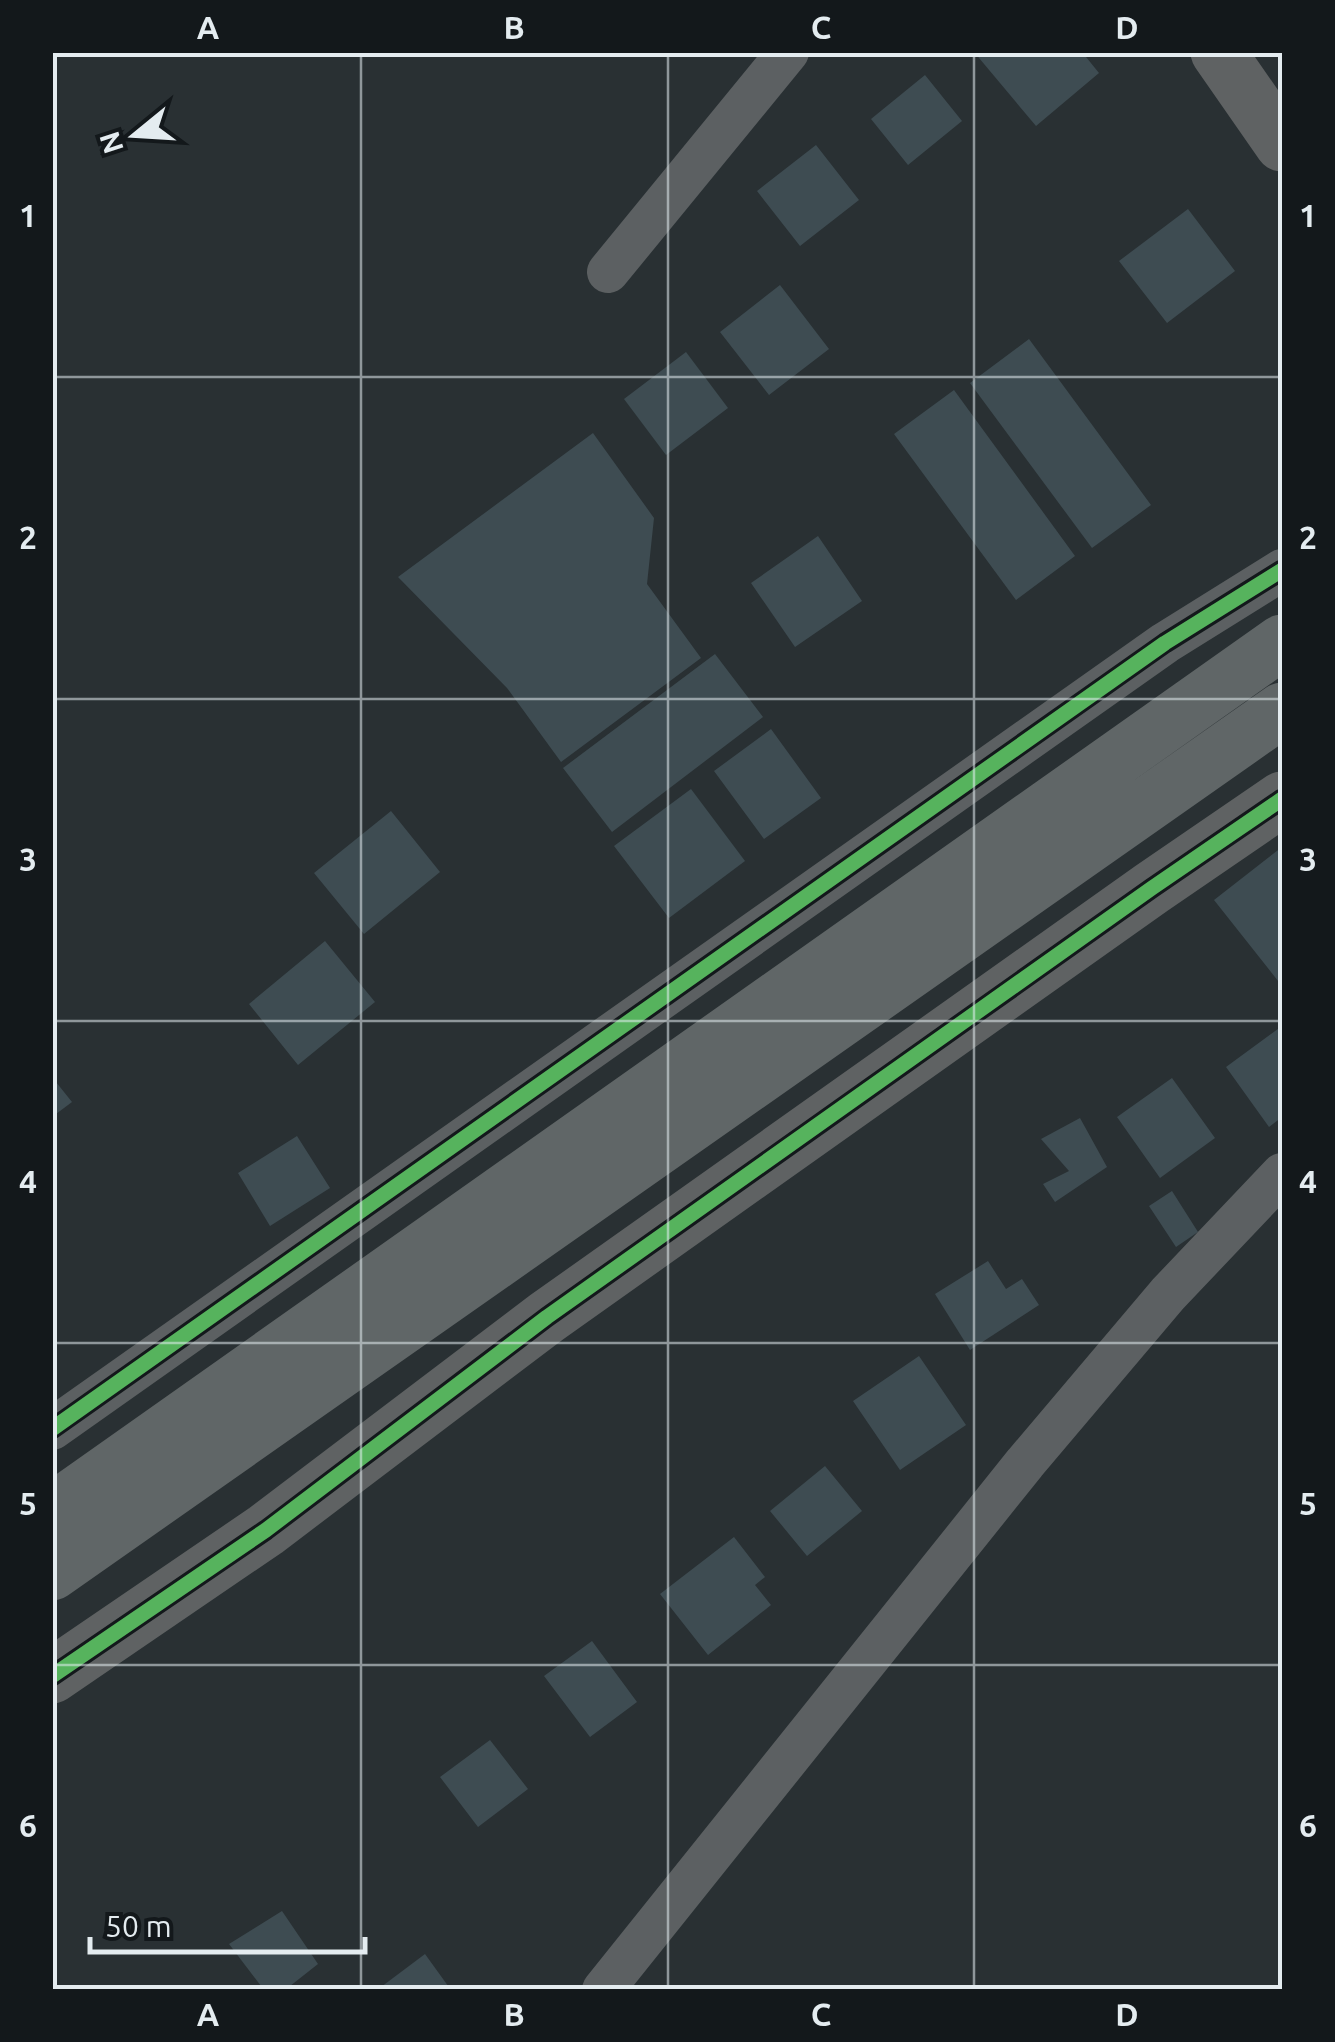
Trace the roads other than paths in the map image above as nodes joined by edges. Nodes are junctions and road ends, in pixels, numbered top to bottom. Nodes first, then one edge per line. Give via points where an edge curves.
1 (788, 52) edge
2 (1218, 52) edge
3 (1282, 144) edge
4 (608, 272) dead end
5 (1282, 570) edge
6 (1282, 642) edge
7 (1282, 710) edge
8 (1282, 799) edge
9 (1282, 1174) edge
10 (52, 1429) edge
11 (52, 1511) edge
12 (52, 1573) edge
13 (52, 1676) edge
14 (603, 1990) edge

1 - 4 street
2 - 3 street
5 - 10 street via 1165,643
6 - 11 highway
7 - 12 highway
8 - 13 street via 547,1318 266,1530
9 - 14 street via 1168,1294 1025,1464

